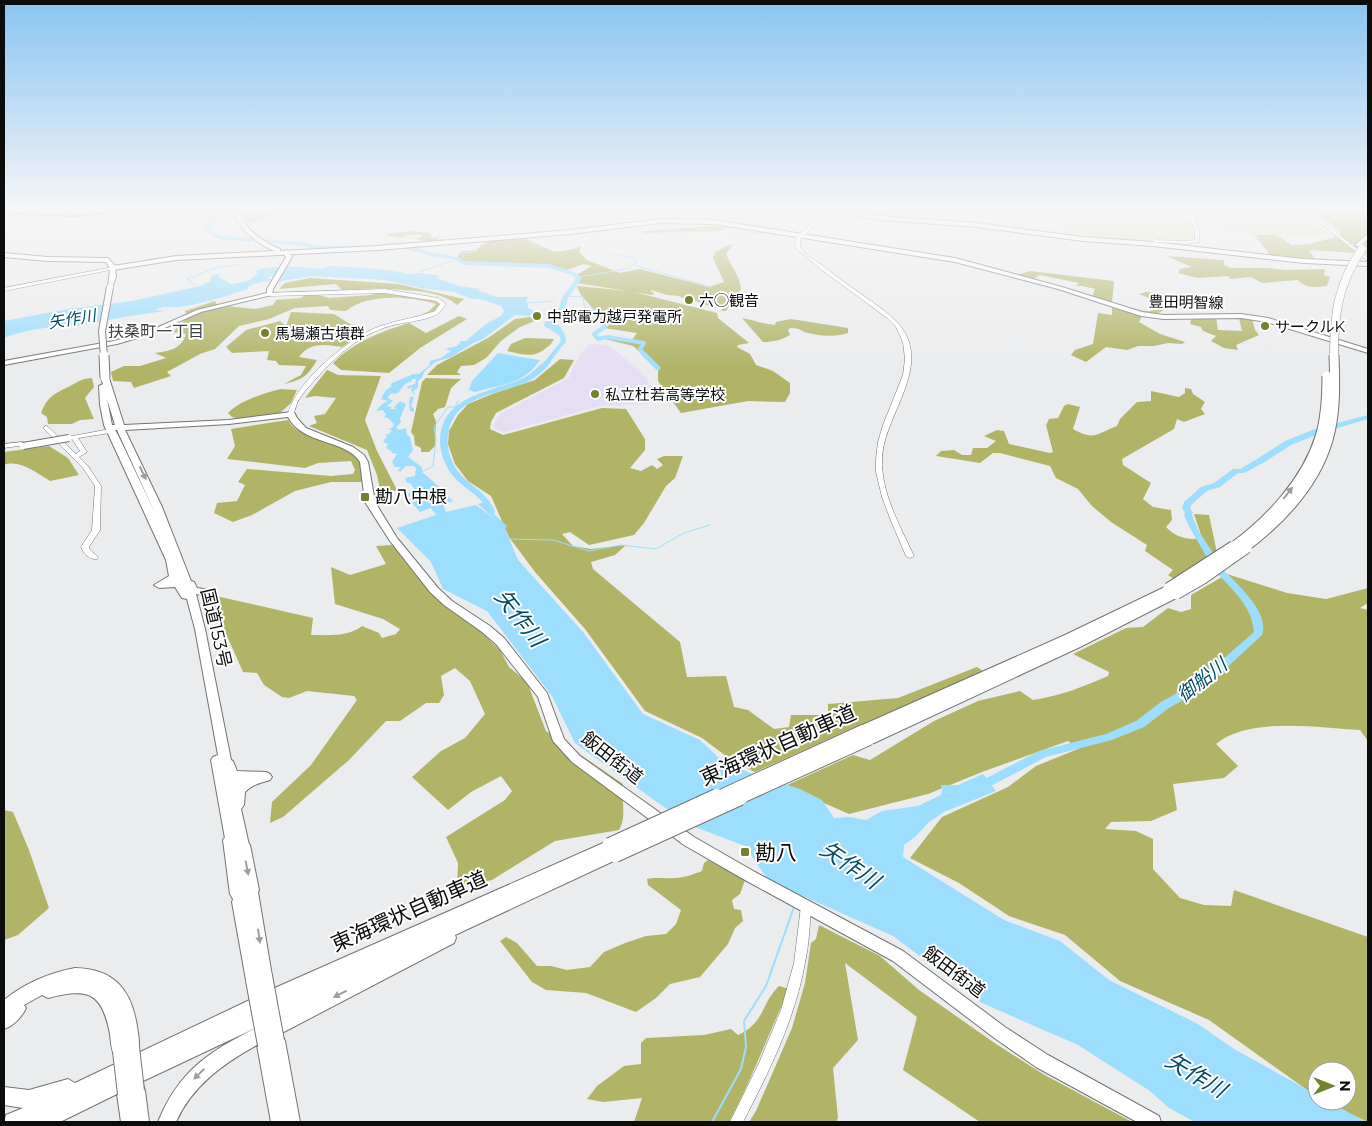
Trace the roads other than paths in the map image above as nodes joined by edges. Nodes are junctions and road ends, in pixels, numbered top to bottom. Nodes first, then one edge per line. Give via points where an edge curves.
1 (107, 262) edge
2 (154, 262) edge
3 (286, 262) edge
4 (816, 262) edge
5 (961, 262) edge
6 (1304, 262) edge
7 (1352, 262) edge
8 (1368, 264) edge
9 (113, 268) junction
10 (4, 290) edge
11 (270, 292) junction
12 (1368, 350) edge
13 (4, 362) edge
14 (292, 415) junction
15 (46, 428) dead end
16 (115, 429) junction
17 (70, 436) junction
18 (4, 447) edge
19 (76, 456) junction
20 (170, 556) junction
21 (910, 556) dead end
22 (94, 557) dead end
23 (185, 577) junction
24 (206, 592) dead end
25 (186, 596) junction
26 (217, 722) junction
27 (237, 843) junction
28 (613, 850) junction
29 (570, 875) junction
30 (804, 905) junction
31 (282, 993) junction
32 (4, 1010) edge
33 (4, 1021) edge
34 (271, 1043) junction
35 (126, 1049) junction
36 (269, 1066) junction
37 (131, 1093) junction
38 (4, 1096) edge
39 (13, 1122) edge
40 (40, 1122) edge
41 (130, 1122) edge
42 (140, 1122) edge
43 (167, 1122) edge
44 (271, 1122) edge
45 (280, 1122) edge
46 (291, 1122) edge
47 (736, 1122) edge
48 (1153, 1122) edge

1 - 9 main road
2 - 9 main road, 豊田明智線
3 - 11 main road
4 - 21 street via 885,314 903,334 909,349 909,364 882,439 879,464 885,493
5 - 12 main road, 豊田明智線 via 1141,314 1255,318
6 - 8 main road
7 - 28 highway, 東海環状自動車道, bridge via 1340,289 1335,316 1334,410 1328,440 1318,464 1295,498 1262,533 1229,560 1103,631
9 - 10 street
9 - 16 main road, 国道153号, bridge via 102,331 103,399
11 - 13 main road via 199,311 149,333 115,343
11 - 14 street via 392,291 438,300 443,304 437,312 374,330 342,348 296,398
14 - 16 main road via 232,424
14 - 30 main road, 飯田街道 via 304,430 350,449 361,457 370,502 393,539 434,590 500,640 543,696 559,741 576,759 689,841
15 - 19 street
16 - 17 street
16 - 20 main road, 国道153号 via 114,435
16 -> 23 main road, 国道153号 via 151,492
17 - 18 street, bridge
17 - 19 street via 84,452
19 - 22 street via 98,486 96,530 85,547
20 - 25 main road, 国道153号
20 - 25 main road via 175,575 170,581 159,584 178,584
23 - 24 main road via 194,592
23 - 26 main road, 国道153号 via 200,629
25 - 27 main road, 国道153号
26 - 27 main road, 国道153号
26 - 27 main road via 232,774 266,777 245,784 238,793
27 - 34 highway, bridge
28 - 29 highway, 東海環状自動車道
28 - 31 highway, 東海環状自動車道
29 - 40 highway, 東海環状自動車道 via 183,1052
29 -> 43 highway via 229,1051 207,1066 188,1086
30 - 47 street via 799,969 789,1005
30 - 48 main road, 飯田街道 via 898,956 1042,1061
31 - 38 highway via 55,1093 29,1099
31 - 39 highway, 東海環状自動車道
32 - 35 highway via 31,990 71,977 90,977 111,987 121,999 126,1016
33 - 35 highway via 24,1003 44,992 74,985 92,988 105,996 114,1011
34 - 36 highway
34 - 46 highway
35 - 37 highway, bridge
36 - 44 highway
36 - 45 highway
37 - 41 highway
37 - 42 highway

